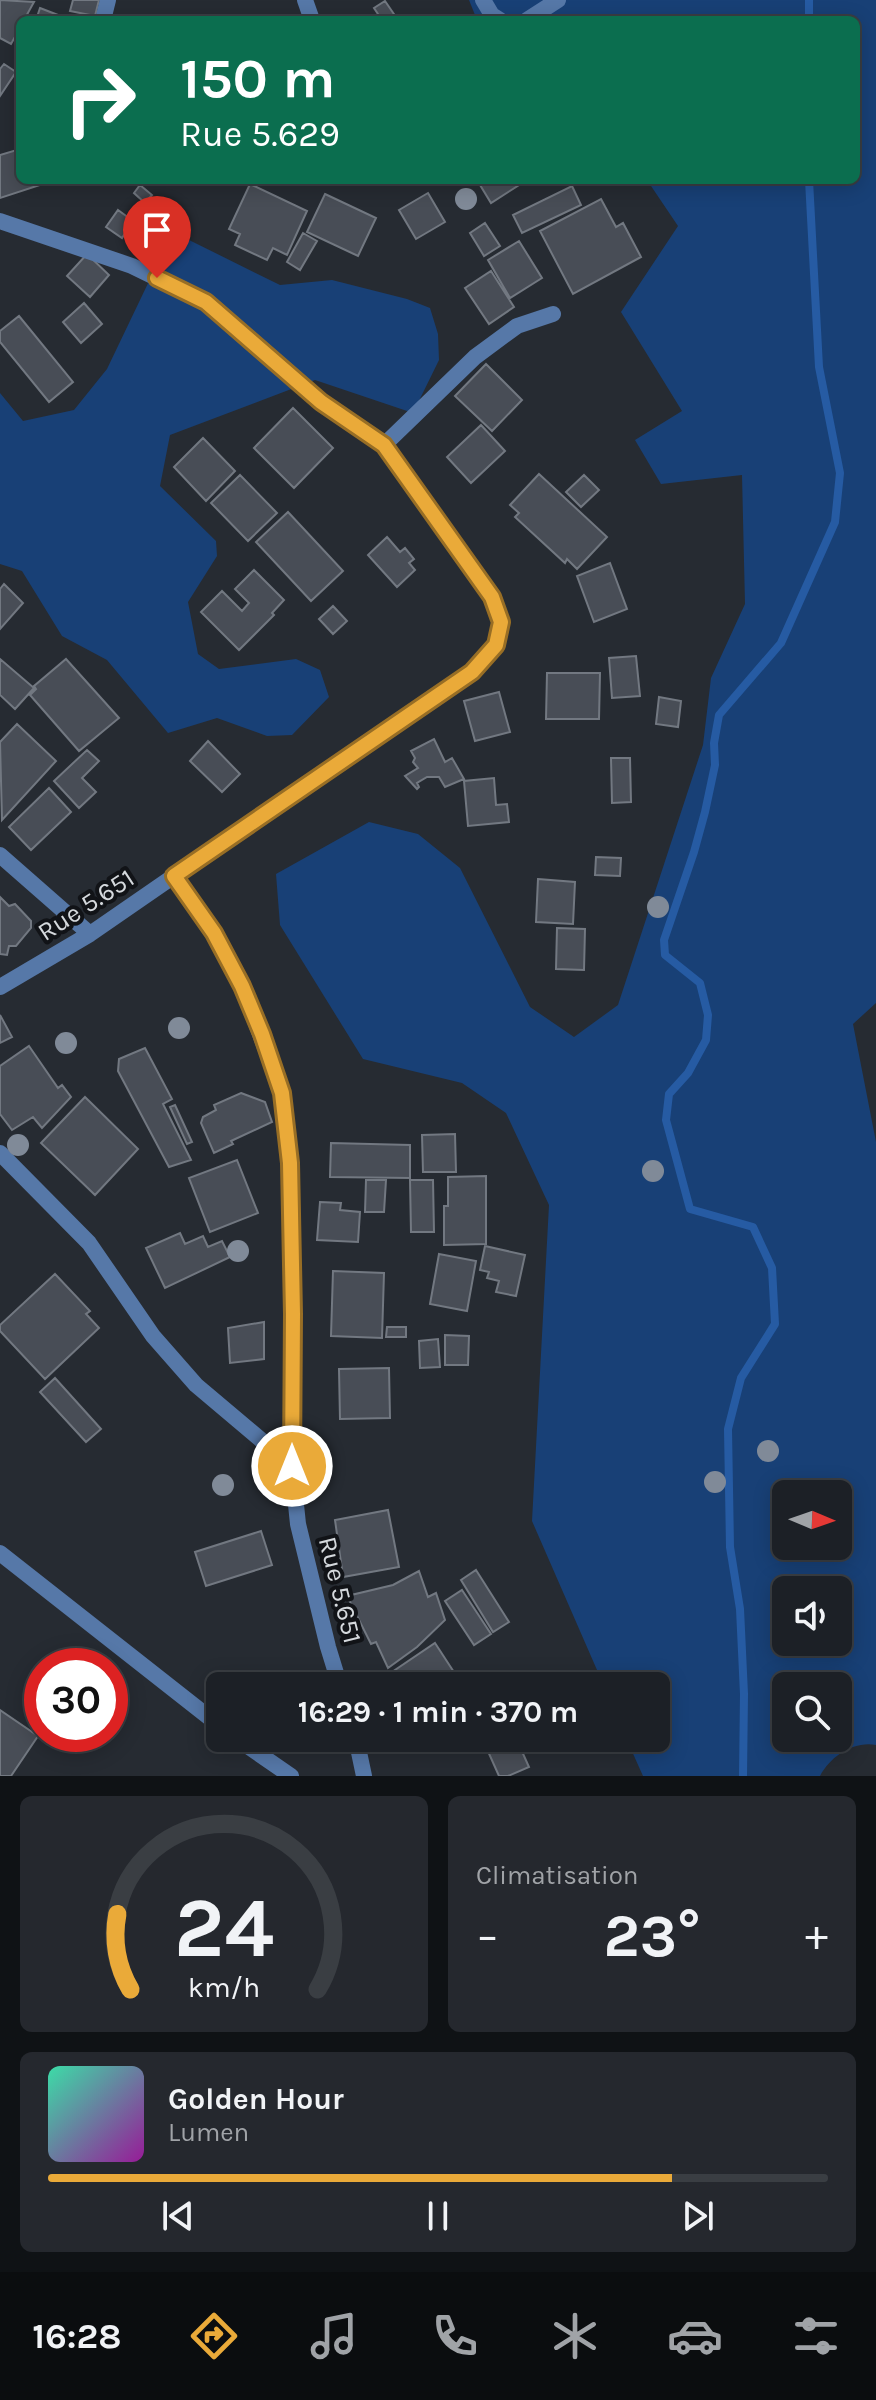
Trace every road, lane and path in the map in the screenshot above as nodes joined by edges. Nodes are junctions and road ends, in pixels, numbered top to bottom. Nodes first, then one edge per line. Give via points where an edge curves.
1 (558, 0) edge
2 (533, 16) edge
3 (0, 221) edge
4 (553, 314) dead end
5 (384, 445) junction
6 (0, 855) edge
7 (174, 876) junction
8 (90, 934) junction
9 (0, 987) edge
10 (0, 1153) edge
11 (292, 1466) junction
12 (0, 1553) edge
13 (336, 1672) edge
14 (206, 1715) edge
15 (256, 1752) edge
16 (359, 1752) edge
17 (291, 1776) edge
18 (364, 1776) edge

1 - 2 street
3 - 5 street via 132,266 206,302 321,402
4 - 5 street via 517,326 475,357
5 - 7 street via 492,597 501,622 496,645 472,672
6 - 8 street
7 - 8 street, Rue 5.651
7 - 11 street, Rue 5.651 via 214,933 242,986 282,1093 290,1163
8 - 9 street, Rue 5.651
10 - 11 street via 89,1243 153,1336 196,1385
11 - 13 street, Rue 5.651 via 298,1524
12 - 14 street
15 - 17 street
16 - 18 street

